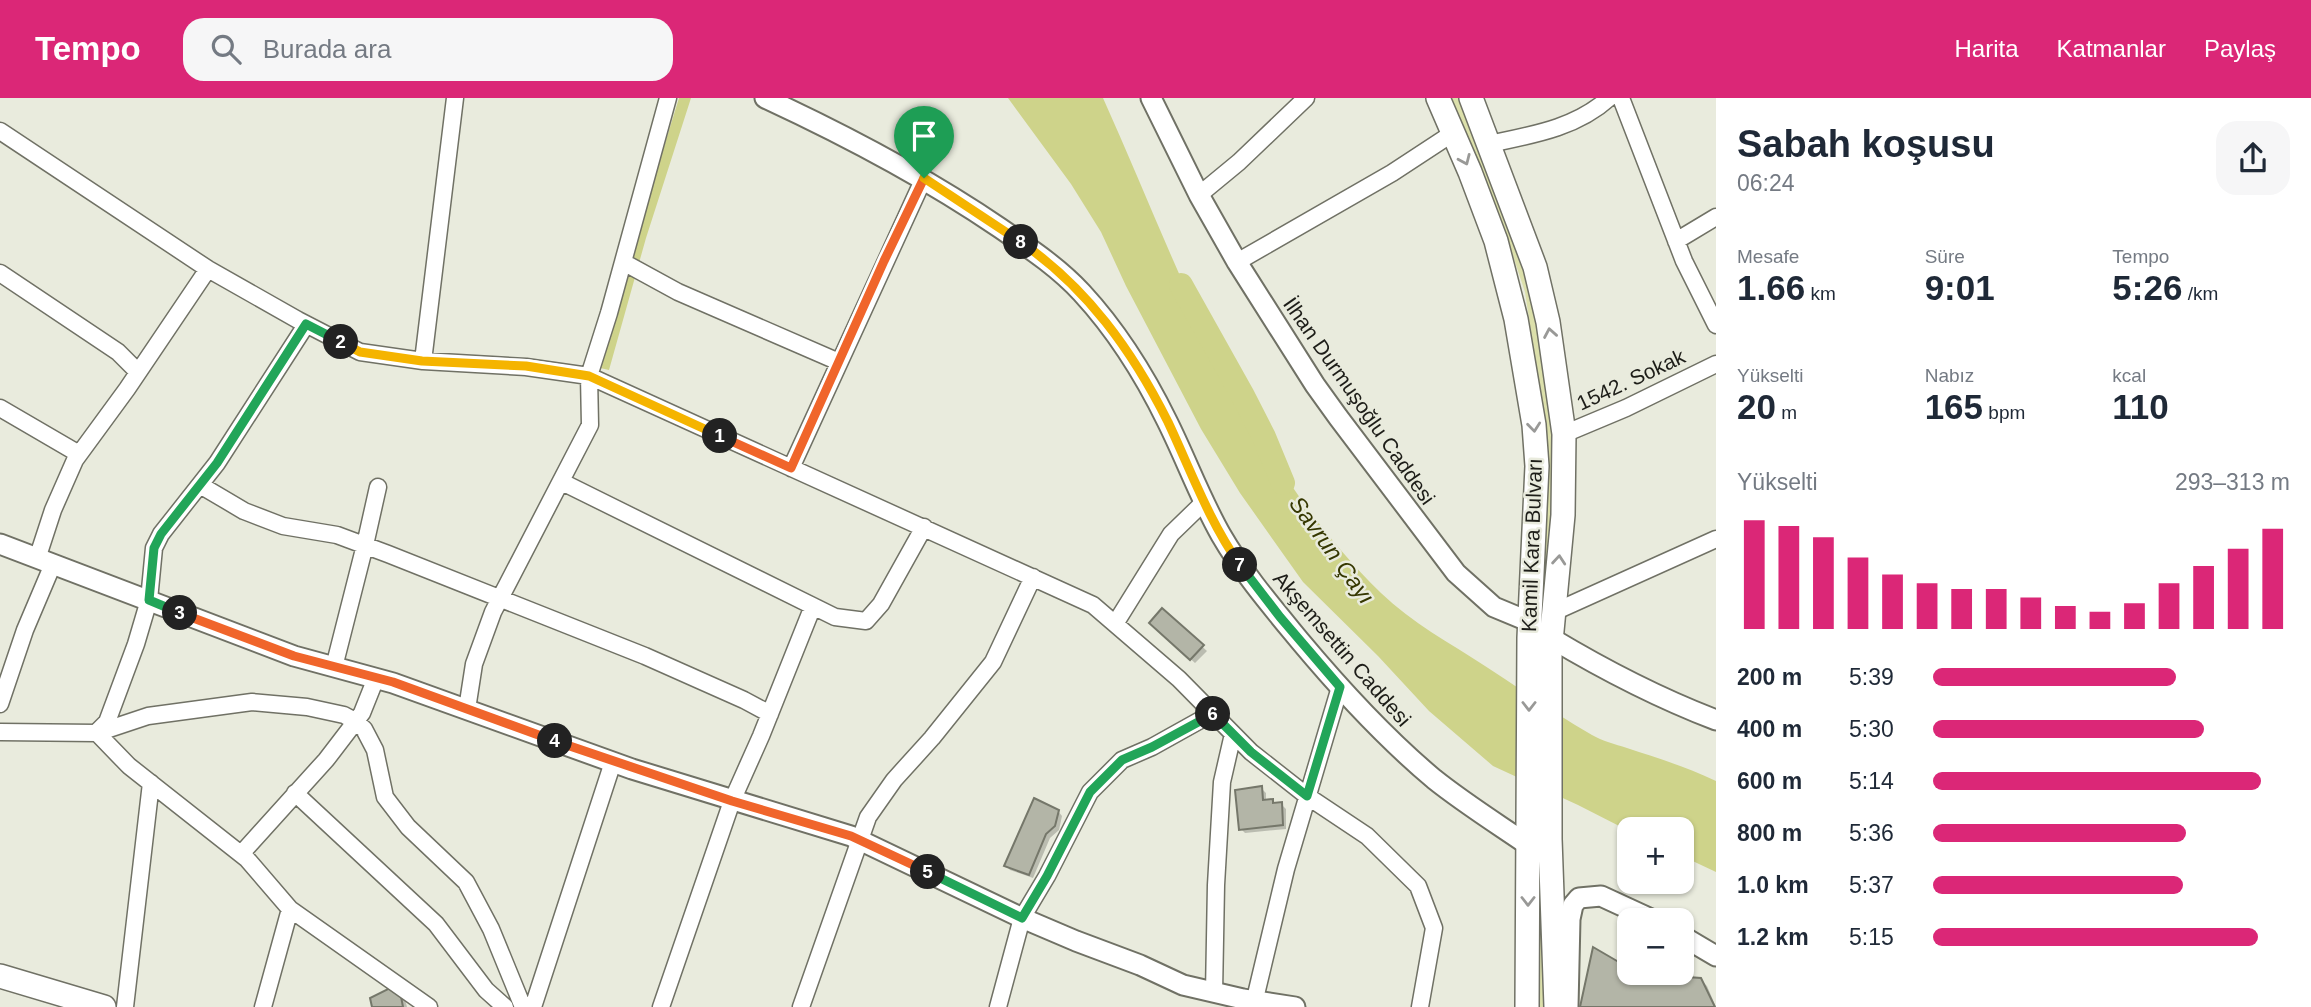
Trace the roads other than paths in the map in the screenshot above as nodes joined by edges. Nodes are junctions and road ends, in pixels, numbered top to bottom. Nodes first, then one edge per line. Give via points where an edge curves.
1 (455, 98) edge
2 (668, 98) edge
3 (765, 98) edge
4 (1151, 98) edge
5 (1306, 98) edge
6 (1438, 98) edge
7 (1471, 98) edge
8 (1609, 98) edge
9 (1621, 98) edge
10 (0, 131) edge
11 (1453, 133) junction
12 (1489, 144) junction
13 (924, 178) junction
14 (1199, 195) junction
15 (1716, 217) edge
16 (1676, 241) junction
17 (623, 262) junction
18 (1237, 262) junction
19 (208, 269) junction
20 (0, 273) edge
21 (306, 324) junction
22 (1716, 325) edge
23 (422, 361) junction
24 (839, 362) junction
25 (1716, 364) edge
26 (138, 372) junction
27 (589, 376) junction
28 (0, 408) edge
29 (1564, 434) junction
30 (79, 454) junction
31 (791, 468) junction
32 (562, 482) junction
33 (200, 485) junction
34 (378, 487) dead end
35 (1203, 503) junction
36 (924, 527) junction
37 (1716, 538) edge
38 (0, 544) edge
39 (365, 545) junction
40 (45, 561) junction
41 (1033, 577) junction
42 (500, 599) junction
43 (149, 600) junction
44 (813, 606) junction
45 (1554, 611) junction
46 (1115, 624) junction
47 (1540, 638) junction
48 (334, 667) junction
49 (376, 678) junction
50 (1340, 687) junction
51 (0, 704) edge
52 (467, 709) junction
53 (1213, 713) junction
54 (769, 714) junction
55 (1716, 720) edge
56 (355, 721) junction
57 (0, 732) edge
58 (97, 733) junction
59 (1233, 734) junction
60 (613, 762) junction
61 (151, 783) junction
62 (295, 793) junction
63 (1307, 796) junction
64 (732, 801) junction
65 (1535, 839) junction
66 (861, 841) junction
67 (241, 854) junction
68 (1627, 908) edge
69 (289, 909) junction
70 (1022, 918) junction
71 (1694, 943) edge
72 (1716, 956) edge
73 (0, 976) edge
74 (1214, 993) junction
75 (54, 1000) edge
76 (1253, 1004) edge
77 (502, 1006) edge
78 (104, 1007) edge
79 (125, 1007) edge
80 (263, 1007) edge
81 (429, 1007) edge
82 (523, 1007) edge
83 (533, 1007) edge
84 (661, 1007) edge
85 (802, 1007) edge
86 (998, 1007) edge
87 (1295, 1007) edge
88 (1420, 1007) edge
89 (1527, 1007) edge
90 (1556, 1007) edge
91 (1568, 1007) edge

1 - 23 street
2 - 17 street
3 - 13 street, Akşemsettin Caddesi
4 - 14 street, İlhan Durmuşoğlu Caddesi
5 - 14 street
6 - 11 main road, Kamil Kara Bulvarı
7 - 12 main road, Kamil Kara Bulvarı
8 - 12 street via 1558,127
9 - 16 street
10 - 19 street
11 - 18 street
11 -> 47 main road, Kamil Kara Bulvarı via 1496,241 1526,369 1537,466
29 -> 12 main road, Kamil Kara Bulvarı via 1541,291
13 - 24 street
13 - 35 street, Akşemsettin Caddesi via 1045,259 1102,315 1123,342 1168,422
14 - 18 street, İlhan Durmuşoğlu Caddesi
15 - 16 street
16 - 22 street
17 - 24 street via 678,292
17 - 27 street
18 - 47 street, İlhan Durmuşoğlu Caddesi via 1315,385 1438,552 1481,598
19 - 21 street
19 - 26 street
20 - 26 street via 118,352
21 - 23 street via 360,352
21 - 33 street
23 - 27 street via 526,366
24 - 31 street
25 - 29 street, 1542. Sokak
26 - 30 street
27 - 31 street
27 - 32 street via 590,425
28 - 30 street
45 -> 29 main road, Kamil Kara Bulvarı via 1563,515
30 - 40 street via 53,510
31 - 36 street
32 - 42 street
32 - 44 street
33 - 39 street via 244,511 284,526
33 - 43 street via 154,548
34 - 39 street
35 - 46 street via 1171,534
35 - 50 street, Akşemsettin Caddesi via 1251,580
36 - 41 street
36 - 44 street via 881,604 866,621 835,617
37 - 45 street
38 - 40 street
39 - 42 street
39 - 48 street
40 - 43 street
40 - 51 street
41 - 46 street via 1093,605
41 - 66 street via 993,662 894,780 869,817
42 - 52 street via 474,664
42 - 54 street via 645,656
43 - 48 street
43 - 58 street via 107,722
44 - 54 street
45 - 47 main road, Kamil Kara Bulvarı
46 - 53 street
47 - 55 street, İlhan Durmuşoğlu Caddesi via 1651,694
47 - 65 main road, Kamil Kara Bulvarı
48 - 49 street
49 - 52 street
49 - 56 street
50 - 63 street
50 - 65 street, Akşemsettin Caddesi via 1435,779 1480,814
52 - 60 street
53 - 59 street
53 - 70 street via 1122,760 1090,792
54 - 64 street
56 - 58 street via 307,707 252,702 148,716
56 - 62 street
56 - 82 street via 375,750 385,797 408,827 466,882
57 - 58 street
58 - 61 street
59 - 63 street
59 - 74 street via 1222,782
60 - 64 street
60 - 83 street
61 - 67 street
61 - 79 street
62 - 67 street
62 - 77 street via 436,924
63 - 76 street
63 - 88 street via 1367,836 1418,886 1434,928
64 - 66 street
64 - 84 street
65 -> 89 main road, Kamil Kara Bulvarı
65 - 90 main road, Kamil Kara Bulvarı
66 - 70 street
66 - 85 street
67 - 69 street
68 - 91 street via 1601,896 1579,898 1573,905
69 - 80 street
69 - 81 street
70 - 74 street via 1183,985
70 - 86 street
71 - 72 street
73 - 75 main road
74 - 76 street
75 - 78 main road
76 - 87 street

